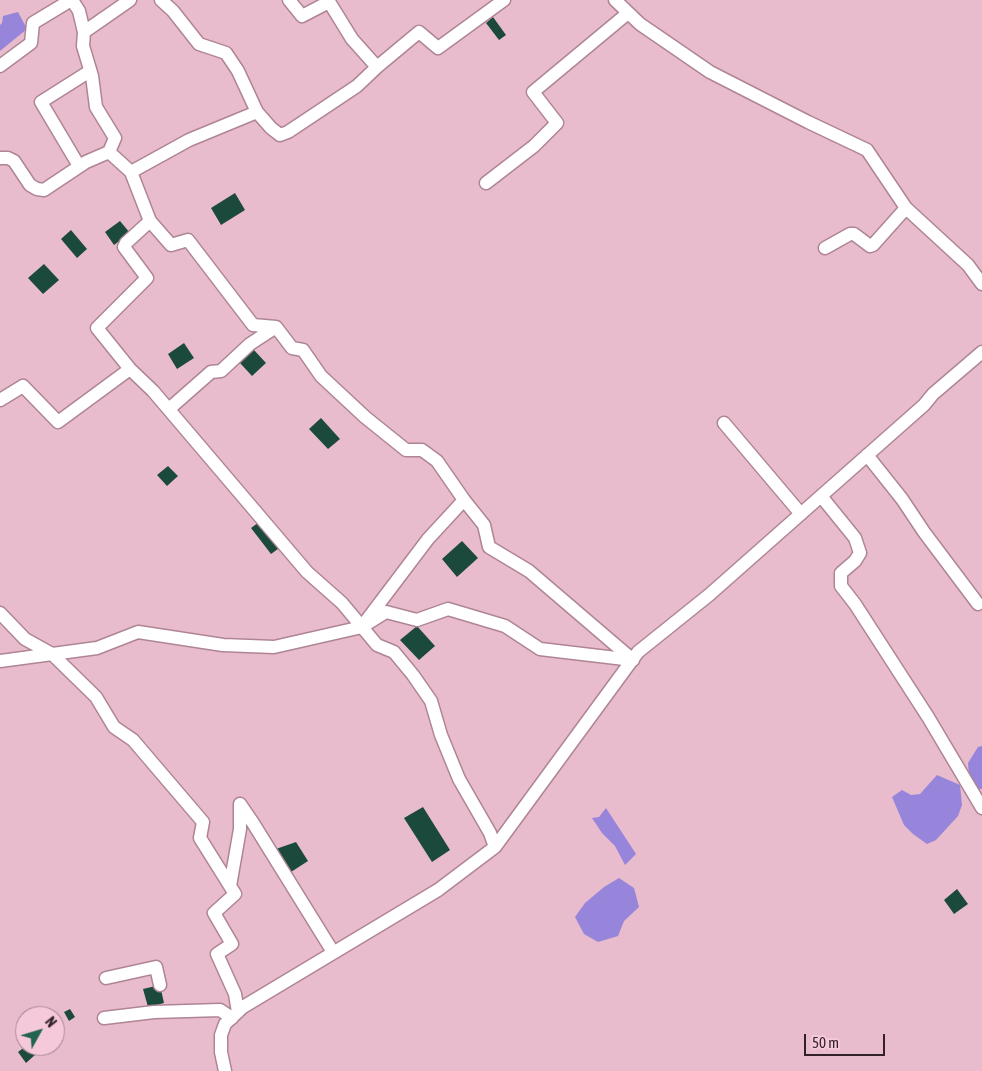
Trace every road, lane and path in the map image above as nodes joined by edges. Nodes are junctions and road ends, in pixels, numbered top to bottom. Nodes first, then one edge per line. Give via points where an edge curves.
1 (71, 0) edge
2 (130, 0) edge
3 (161, 0) edge
4 (289, 0) edge
5 (504, 0) edge
6 (615, 0) edge
7 (328, 1) edge
8 (628, 13) junction
9 (84, 32) junction
10 (0, 66) edge
11 (377, 67) junction
12 (90, 71) junction
13 (257, 112) junction
14 (109, 152) junction
15 (0, 158) edge
16 (80, 166) junction
17 (131, 172) junction
18 (486, 184) dead end
19 (906, 208) junction
20 (150, 222) junction
21 (825, 248) dead end
22 (982, 284) edge
23 (276, 328) junction
24 (982, 352) edge
25 (130, 369) junction
26 (0, 400) edge
27 (169, 409) junction
28 (724, 423) dead end
29 (867, 455) junction
30 (820, 496) junction
31 (464, 500) junction
32 (800, 514) junction
33 (978, 604) dead end
34 (0, 613) edge
35 (362, 627) junction
36 (52, 654) junction
37 (633, 660) junction
38 (0, 661) edge
39 (982, 808) edge
40 (495, 847) junction
41 (230, 886) junction
42 (333, 952) junction
43 (106, 978) dead end
44 (160, 984) dead end
45 (235, 1015) junction
46 (104, 1018) dead end
47 (224, 1071) edge

1 - 9 street via 79,11
1 - 10 street via 33,23 31,42
2 - 9 street
3 - 13 street via 199,44 226,53
4 - 7 street via 302,16
5 - 11 street via 438,48 419,32
6 - 8 street
7 - 11 street via 352,39
8 - 18 street via 533,92 556,123 534,146
8 - 19 street via 710,72 867,150
9 - 12 street
11 - 13 street via 358,86 288,132 280,135
12 - 14 street via 96,107 115,138
12 - 16 street via 41,102
13 - 17 street via 189,140
14 - 16 street
14 - 17 street
15 - 16 street via 14,161 30,185 44,190
17 - 20 street
19 - 21 street via 873,245 850,234
19 - 22 street via 968,265
20 - 23 street via 171,245 188,240 253,325
20 - 25 street via 124,247 147,278 97,328
23 - 27 street via 250,344 221,371 210,372
23 - 31 street via 292,348 303,350 322,376 406,450 422,450 437,460
24 - 29 street
25 - 26 street via 58,422 23,386
25 - 27 street
27 - 35 street via 307,572 342,603
28 - 32 street
29 - 30 street
29 - 33 street
30 - 32 street
30 - 39 street via 855,538 860,554 841,573 841,586 928,717
31 - 35 street via 428,540
31 - 37 street via 484,525 490,547 530,571
32 - 37 street via 709,595 638,652
34 - 36 street via 25,639
35 - 36 street via 274,647 223,645 138,632 97,648
35 - 37 street via 386,612 417,620 448,609 505,626 540,649
35 - 40 street via 377,645 394,652 431,701 459,779
36 - 38 street
36 - 41 street via 96,697 114,727 133,740 203,822 200,838
37 - 40 street
40 - 42 street via 438,890
41 - 42 street via 240,829 240,804
41 - 45 street via 235,894 214,913 232,944 217,954 235,994
42 - 45 street
43 - 44 street via 156,967
45 - 46 street via 220,1010 154,1012
45 - 47 street via 225,1024 221,1035

